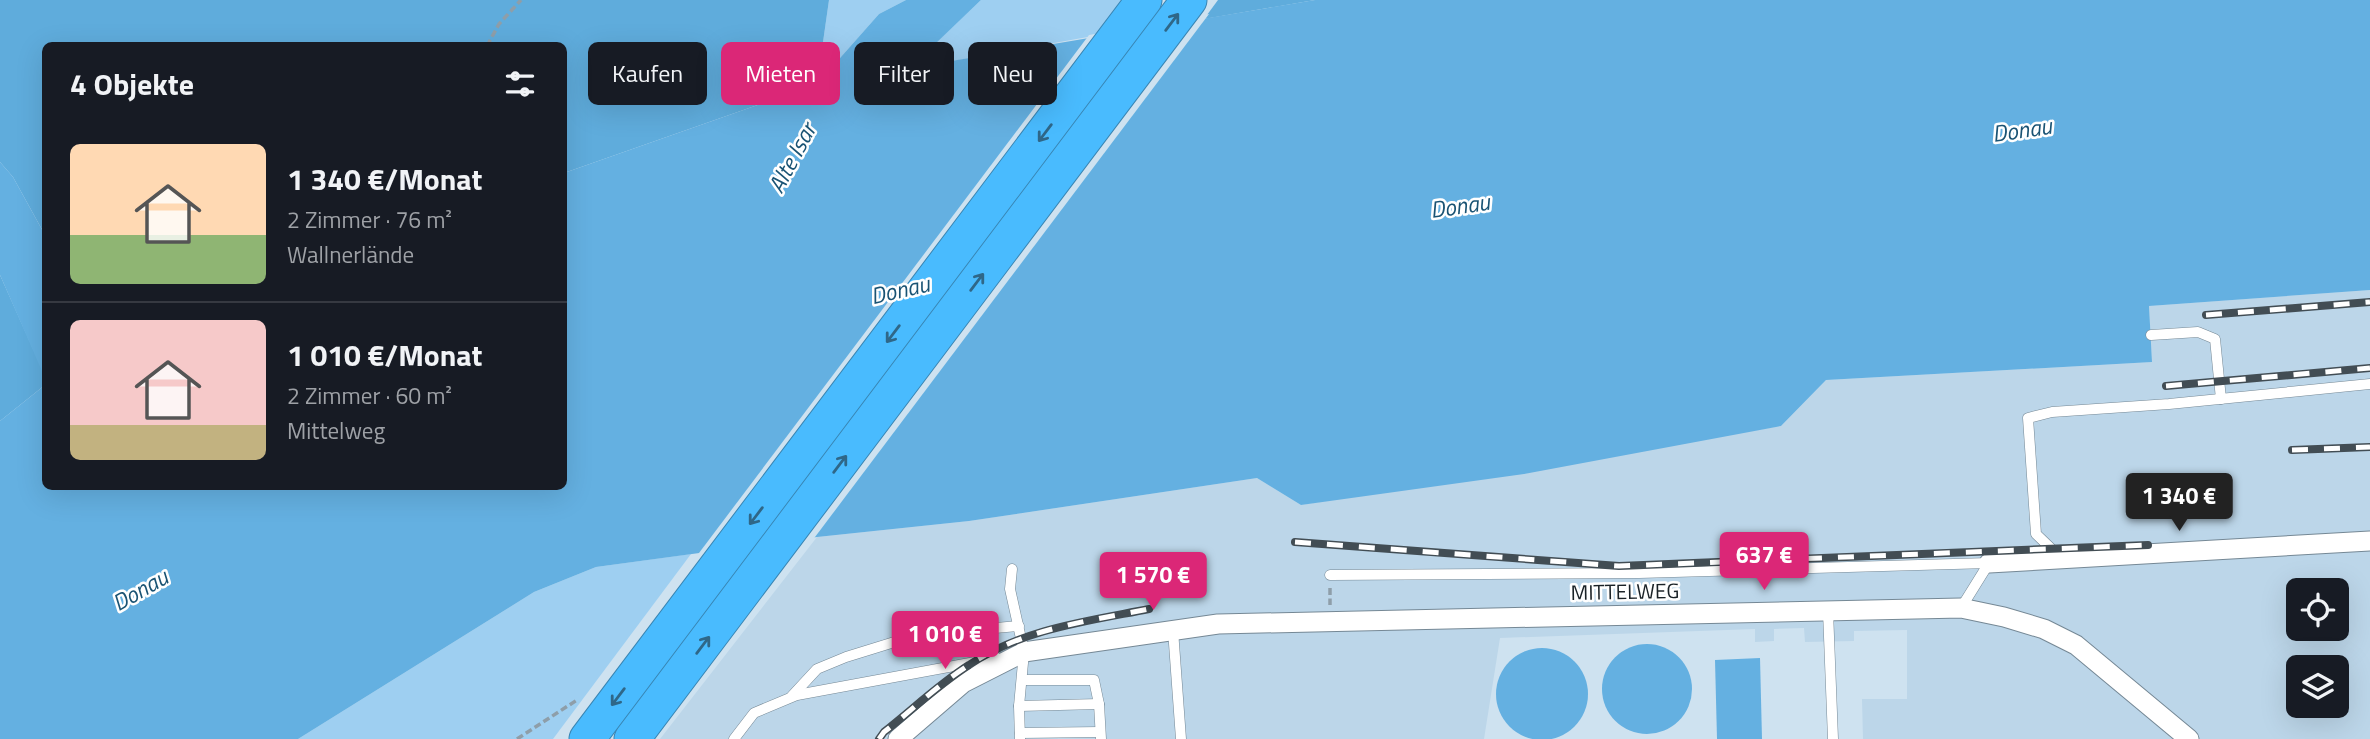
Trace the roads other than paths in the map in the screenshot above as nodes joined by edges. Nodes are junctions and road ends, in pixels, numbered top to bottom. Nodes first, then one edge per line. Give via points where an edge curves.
1 (1144, 0) edge
2 (1189, 0) edge
3 (2151, 335) dead end
4 (2370, 384) edge
5 (2221, 399) junction
6 (2370, 541) edge
7 (2064, 560) junction
8 (1989, 563) junction
9 (1012, 569) dead end
10 (1330, 575) road end
11 (1961, 608) junction
12 (1828, 611) junction
13 (1019, 626) junction
14 (1173, 630) junction
15 (1024, 652) junction
16 (1022, 680) junction
17 (790, 698) junction
18 (1099, 704) junction
19 (1019, 706) junction
20 (1020, 736) edge
21 (1100, 736) edge
22 (587, 739) edge
23 (632, 739) edge
24 (734, 739) edge
25 (898, 739) edge
26 (1181, 739) edge
27 (1833, 739) edge
28 (2189, 739) edge

1 -> 22 highway
23 -> 2 highway
3 - 5 lane via 2198,332 2215,339
4 - 5 lane
5 - 7 lane via 2052,412 2028,418 2036,534
6 - 7 street
7 - 8 street
8 - 10 lane via 1639,573
8 - 11 lane
9 - 13 lane via 1010,589
11 - 12 street, MITTELWEG
11 - 28 street, MITTELWEG via 2044,629 2076,645
12 - 14 street, MITTELWEG via 1218,624
12 - 27 lane
13 - 15 lane
13 - 17 lane via 917,635 846,657 817,669
14 - 15 street, MITTELWEG
14 - 26 lane
15 - 16 lane
15 - 17 lane
15 - 25 street, MITTELWEG via 963,682
16 - 18 lane via 1094,680
16 - 19 lane
17 - 24 lane via 754,713
18 - 19 lane
18 - 21 lane
19 - 20 lane
20 - 21 lane

